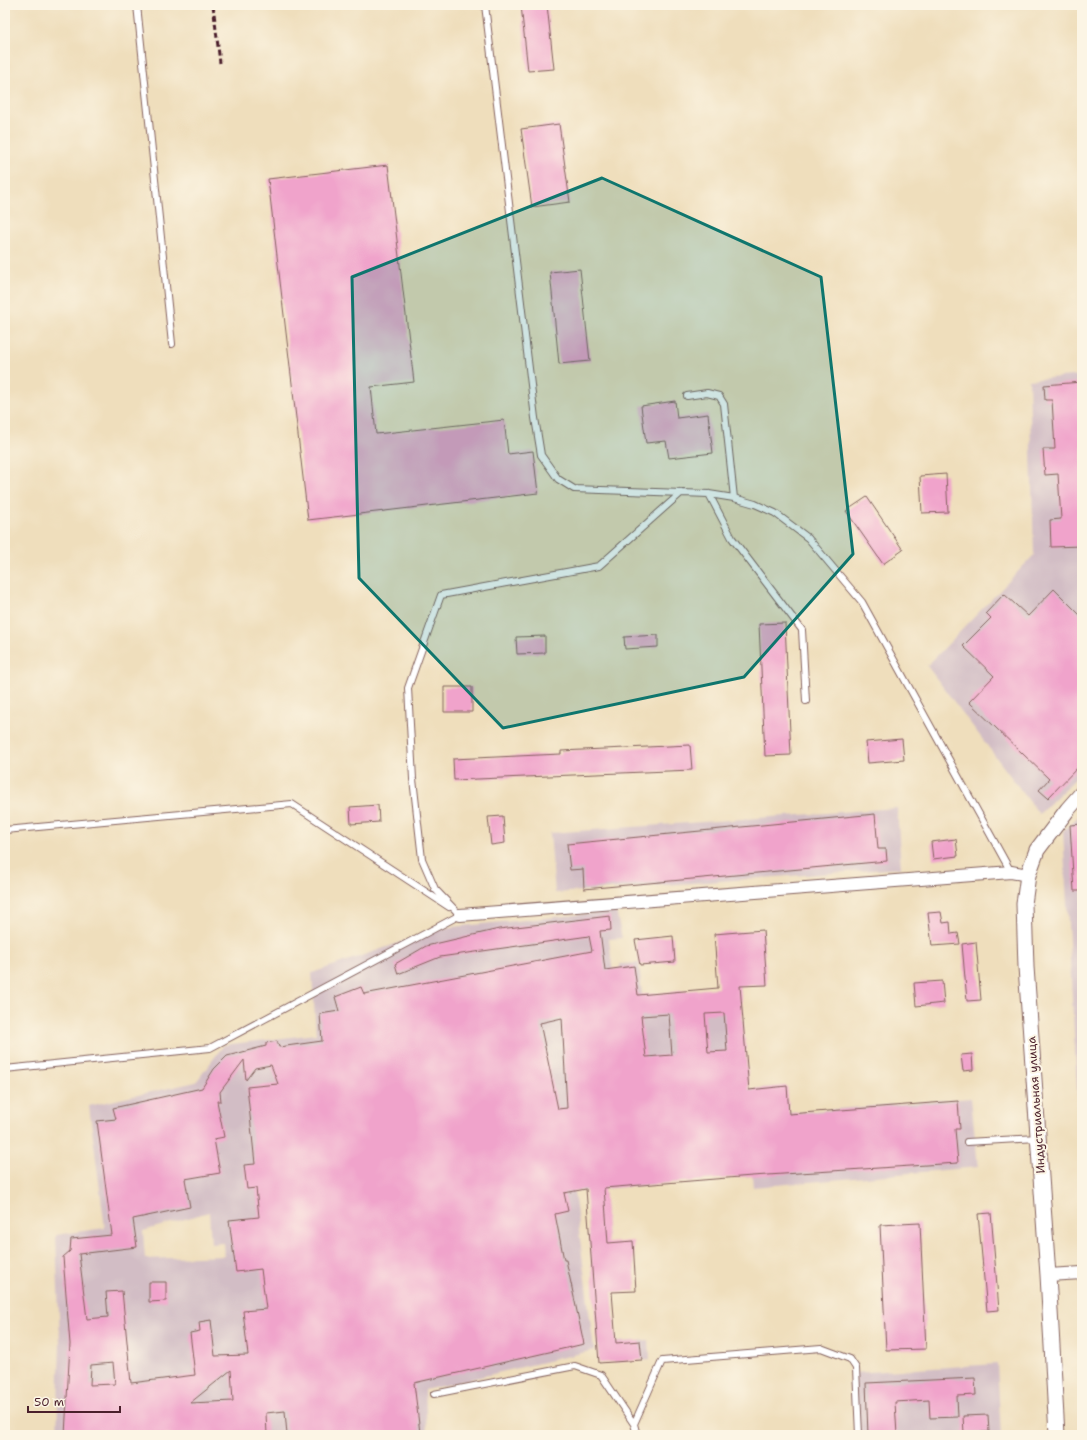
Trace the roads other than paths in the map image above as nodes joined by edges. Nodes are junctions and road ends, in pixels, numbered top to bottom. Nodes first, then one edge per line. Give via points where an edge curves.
1 (137, 5) edge
2 (485, 5) edge
3 (172, 344) dead end
4 (687, 396) dead end
5 (681, 493) junction
6 (709, 494) junction
7 (734, 498) junction
8 (806, 701) dead end
9 (1082, 793) edge
10 (5, 830) edge
11 (1011, 872) junction
12 (1028, 875) junction
13 (460, 915) junction
14 (5, 1069) edge
15 (1038, 1138) junction
16 (967, 1142) dead end
17 (1082, 1273) edge
18 (1048, 1275) junction
19 (434, 1394) dead end
20 (634, 1424) junction
21 (637, 1435) edge
22 (859, 1435) edge
23 (1058, 1435) edge

1 - 3 lane
2 - 5 lane via 541,454 558,479 574,489
4 - 7 lane via 719,396 724,404
5 - 6 lane
5 - 13 lane via 599,566 441,594 408,688 413,779 422,859 435,890
6 - 7 lane
6 - 8 lane via 732,538 802,630
7 - 11 lane via 775,513 808,538 862,602
9 - 12 street, Индустриальная улица via 1037,850
10 - 13 lane via 292,804
11 - 12 street
11 - 13 street
12 - 15 street, Индустриальная улица via 1024,904 1026,967
13 - 14 lane via 210,1048
15 - 16 lane
15 - 18 street, Индустриальная улица
17 - 18 street
18 - 23 street, Индустриальная улица
19 - 20 lane via 575,1366 601,1375
20 - 21 lane
20 - 22 lane via 662,1361 821,1348 850,1359 856,1368

